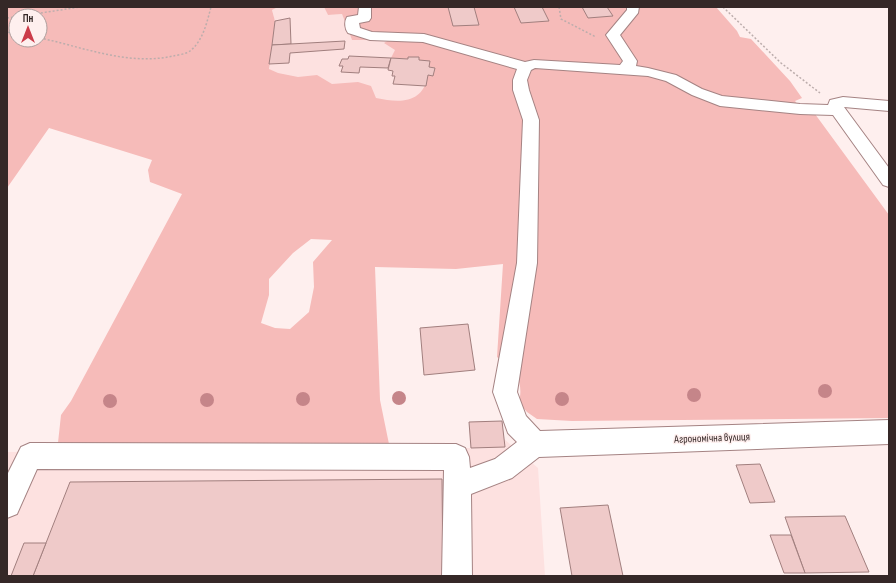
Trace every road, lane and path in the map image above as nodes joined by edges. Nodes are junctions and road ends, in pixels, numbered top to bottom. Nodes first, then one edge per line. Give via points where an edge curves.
1 (80, 7) edge
2 (211, 7) edge
3 (365, 7) edge
4 (633, 7) edge
5 (724, 7) edge
6 (48, 12) edge
7 (48, 40) edge
8 (525, 67) junction
9 (620, 69) junction
10 (889, 106) edge
11 (836, 107) junction
12 (889, 181) edge
13 (889, 432) edge
14 (535, 444) junction
15 (458, 486) junction
16 (7, 504) edge
17 (457, 576) edge

1 - 6 path
2 - 7 path via 205,30 190,52 171,58 116,57
3 - 8 street via 364,18 352,20 353,30 370,36 424,38
4 - 9 street via 613,35 630,61 628,66
5 - 11 path via 774,57
8 - 9 street via 534,64
8 - 14 street via 520,80 521,90 531,120 527,263 505,392 517,424
9 - 11 street via 671,78 720,101 800,109
10 - 11 street via 852,102
11 - 12 street
13 - 14 street, Агрономічна вулиця
14 - 15 street via 503,469
15 - 16 street via 456,457 30,456
15 - 17 street

